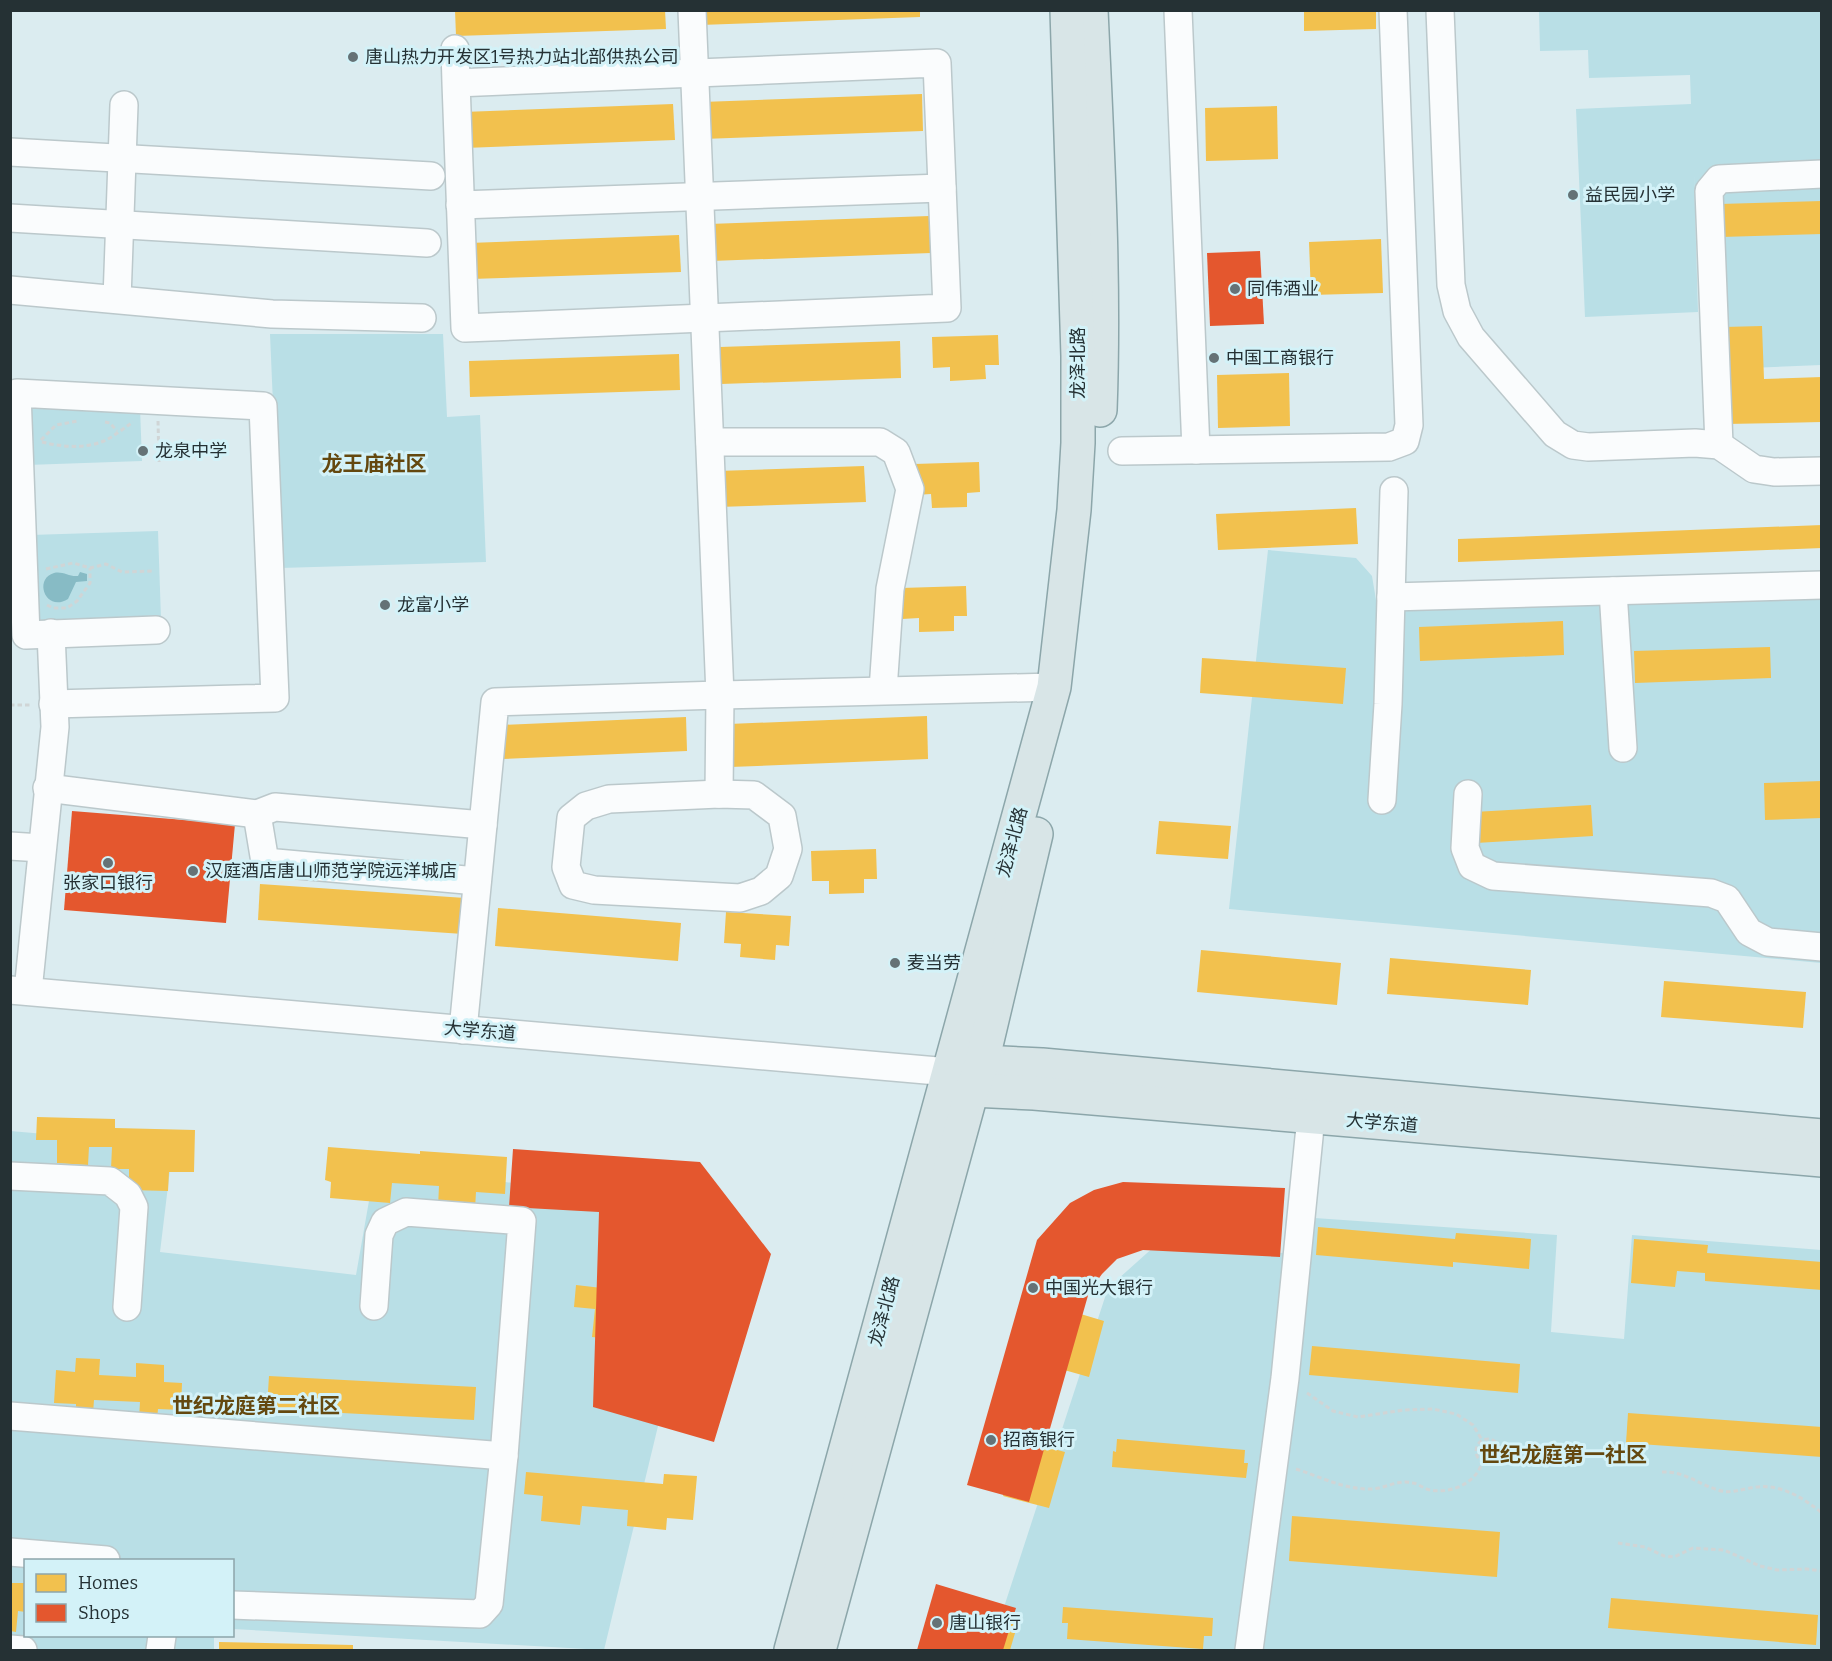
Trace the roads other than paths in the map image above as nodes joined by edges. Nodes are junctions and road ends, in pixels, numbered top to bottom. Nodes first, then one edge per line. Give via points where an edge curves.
1 (692, 10) edge
2 (1067, 10) edge
3 (1091, 10) edge
4 (1178, 10) edge
5 (1393, 10) edge
6 (1440, 10) edge
7 (456, 49) dead end
8 (694, 73) junction
9 (456, 83) junction
10 (124, 105) dead end
11 (10, 152) edge
12 (123, 158) junction
13 (1821, 174) edge
14 (431, 176) dead end
15 (942, 188) junction
16 (699, 198) junction
17 (460, 205) junction
18 (10, 218) edge
19 (120, 224) junction
20 (427, 243) dead end
21 (10, 290) edge
22 (117, 299) junction
23 (422, 318) dead end
24 (705, 318) junction
25 (710, 442) junction
26 (1719, 445) junction
27 (1196, 450) junction
28 (1122, 451) dead end
29 (1821, 471) edge
30 (1394, 491) dead end
31 (1821, 585) edge
32 (1613, 591) junction
33 (1391, 597) junction
34 (156, 630) dead end
35 (51, 633) junction
36 (883, 690) junction
37 (1062, 691) junction
38 (720, 695) junction
39 (53, 704) junction
40 (1623, 748) dead end
41 (47, 788) junction
42 (719, 794) junction
43 (1468, 794) dead end
44 (1382, 800) dead end
45 (257, 814) junction
46 (483, 825) junction
47 (10, 846) edge
48 (41, 849) junction
49 (477, 880) junction
50 (1821, 947) edge
51 (19, 990) edge
52 (463, 1030) junction
53 (968, 1075) junction
54 (1311, 1116) junction
55 (1821, 1136) edge
56 (1821, 1160) edge
57 (10, 1176) edge
58 (374, 1306) dead end
59 (127, 1307) dead end
60 (10, 1416) edge
61 (504, 1456) junction
62 (10, 1552) edge
63 (94, 1559) edge
64 (234, 1605) edge
65 (10, 1649) edge
66 (23, 1650) edge
67 (791, 1650) edge
68 (819, 1650) edge
69 (1249, 1650) edge

1 - 8 street
2 - 37 main road, 龙泽北路 via 1078,443
3 - 37 main road, 龙泽北路 via 1102,362 1086,588
4 - 27 street
5 - 27 street via 1409,425 1405,441 1389,447
6 - 26 street via 1451,285 1457,311 1472,337 1555,434 1573,445
7 - 9 street
8 - 9 street
8 - 15 street via 937,63
8 - 16 street
9 - 17 street
10 - 12 street
11 - 12 street
12 - 14 street
12 - 19 street
13 - 26 street via 1719,178 1709,191
15 - 16 street
15 - 24 street via 947,308
16 - 17 street
16 - 24 street
17 - 24 street via 465,328
18 - 19 street
19 - 20 street
19 - 22 street
21 - 22 street
22 - 23 street via 272,315
24 - 25 street
25 - 36 street via 880,442 896,453 910,489 890,589
25 - 38 street
26 - 29 street via 1754,469
27 - 28 street
30 - 33 street
31 - 32 street
32 - 33 street
32 - 40 street
33 - 44 street
34 - 35 street
35 - 39 street
35 - 39 street via 26,634 17,393 263,406 275,698
36 - 37 street
36 - 38 street
37 - 53 main road, 龙泽北路
38 - 42 street
38 - 46 street via 495,702
39 - 41 street
41 - 45 street
41 - 48 street
42 - 42 street via 609,799 586,806 570,818 566,867 573,885 594,890 740,898 761,891 779,876 788,849 782,816 754,795
43 - 50 street via 1465,848 1472,866 1492,876 1711,893 1727,899 1749,932 1768,942
45 - 46 street via 275,807
45 - 49 street via 265,862
46 - 49 street
47 - 48 street
48 - 51 street
49 - 52 street
51 - 52 street, 大学东道
52 - 53 street, 大学东道
53 - 54 main road, 大学东道
53 - 55 main road, 大学东道 via 1042,1065
53 - 67 main road, 龙泽北路
53 - 68 main road, 龙泽北路
54 - 56 main road, 大学东道
54 - 69 street via 1286,1378
57 - 59 street via 110,1182 128,1196 134,1207
58 - 61 street via 379,1234 386,1222 406,1212 522,1221
60 - 61 street
61 - 64 street via 489,1604 480,1614
62 - 63 street
65 - 66 street

